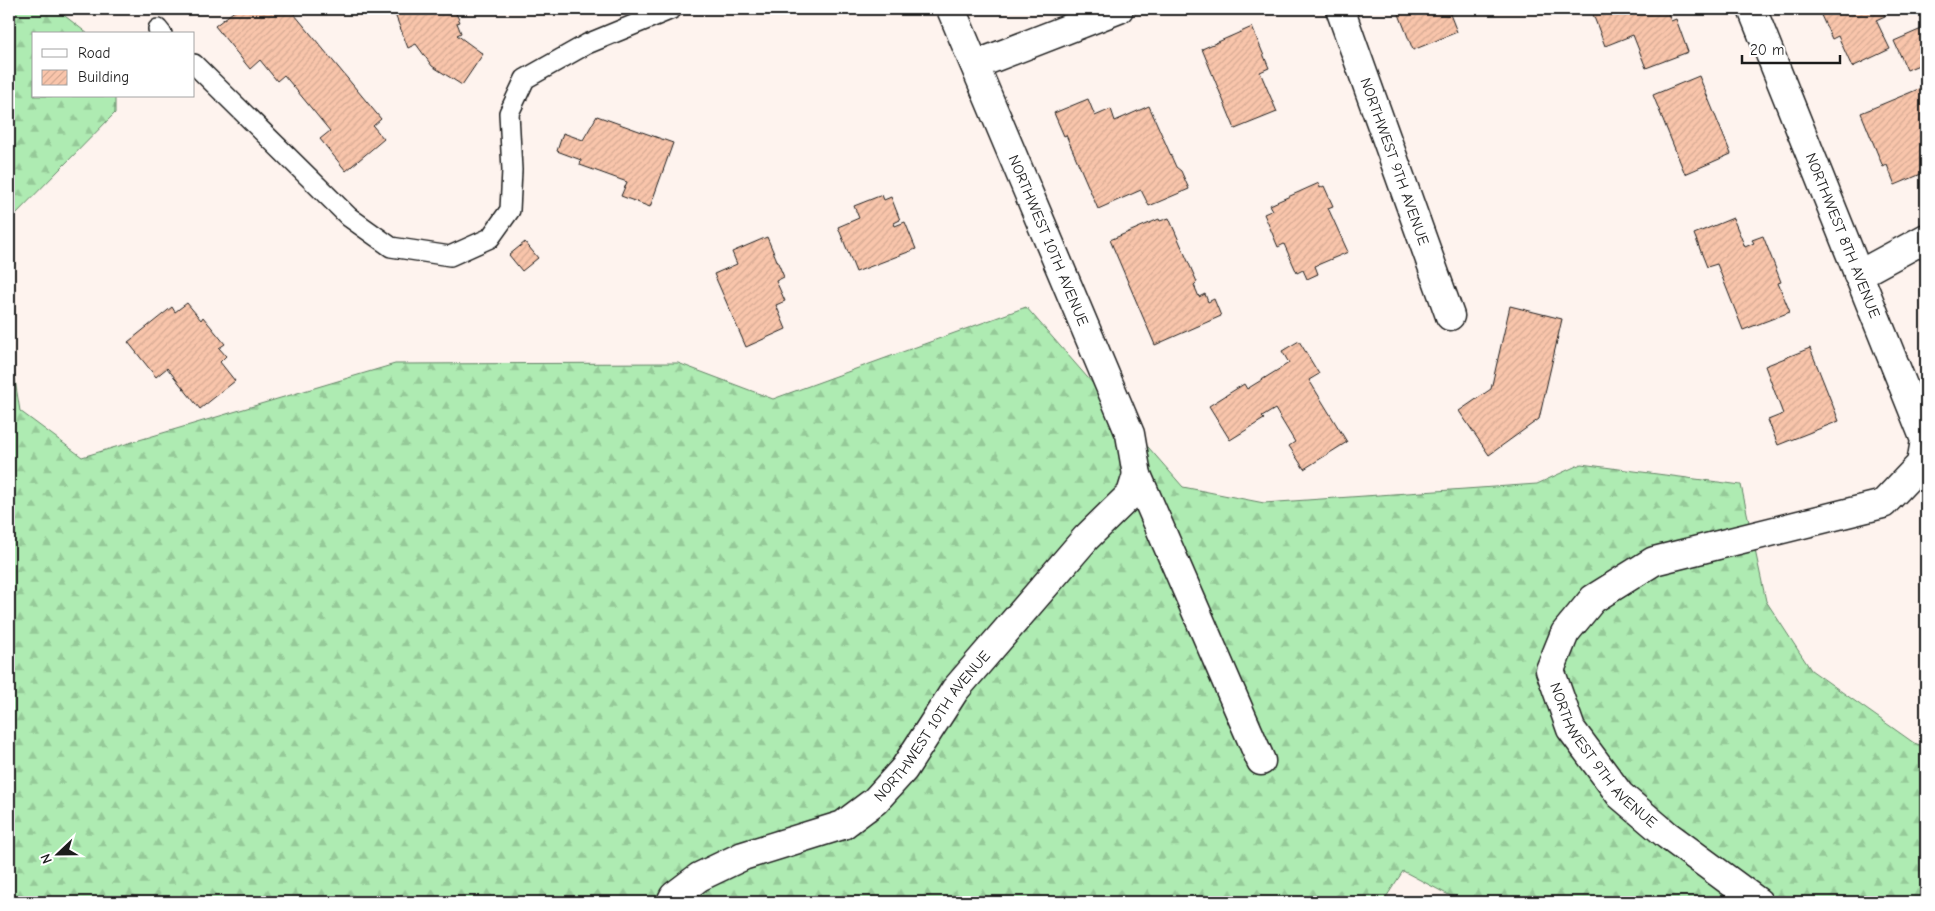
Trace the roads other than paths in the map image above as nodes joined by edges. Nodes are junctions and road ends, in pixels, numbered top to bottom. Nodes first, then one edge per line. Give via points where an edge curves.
1 (672, 9) edge
2 (951, 9) edge
3 (1119, 9) edge
4 (1340, 9) edge
5 (1752, 9) edge
6 (195, 65) edge
7 (975, 65) junction
8 (1926, 238) edge
9 (1858, 275) junction
10 (1450, 316) dead end
11 (1921, 464) joint
12 (1137, 475) junction
13 (1261, 761) dead end
14 (671, 902) edge
15 (1758, 902) edge

1 - 6 lane via 587,44 525,79 509,113 510,210 490,238 450,256 390,246 349,217
2 - 7 street, NORTHWEST 10TH AVENUE
3 - 7 street
4 - 10 street, NORTHWEST 9TH AVENUE
5 - 9 street, NORTHWEST 8TH AVENUE
7 - 12 street, NORTHWEST 10TH AVENUE via 1130,434
8 - 9 street
9 - 11 street, NORTHWEST 8TH AVENUE via 1924,440
11 - 15 street, NORTHWEST 9TH AVENUE via 1883,504 1654,561 1593,599 1565,633 1550,670 1571,729 1620,795 1667,835
12 - 13 street, NORTHWEST 10TH AVENUE
12 - 14 street, NORTHWEST 10TH AVENUE via 1132,494 1086,538 955,690 904,769 875,801 843,825 743,856 699,877

